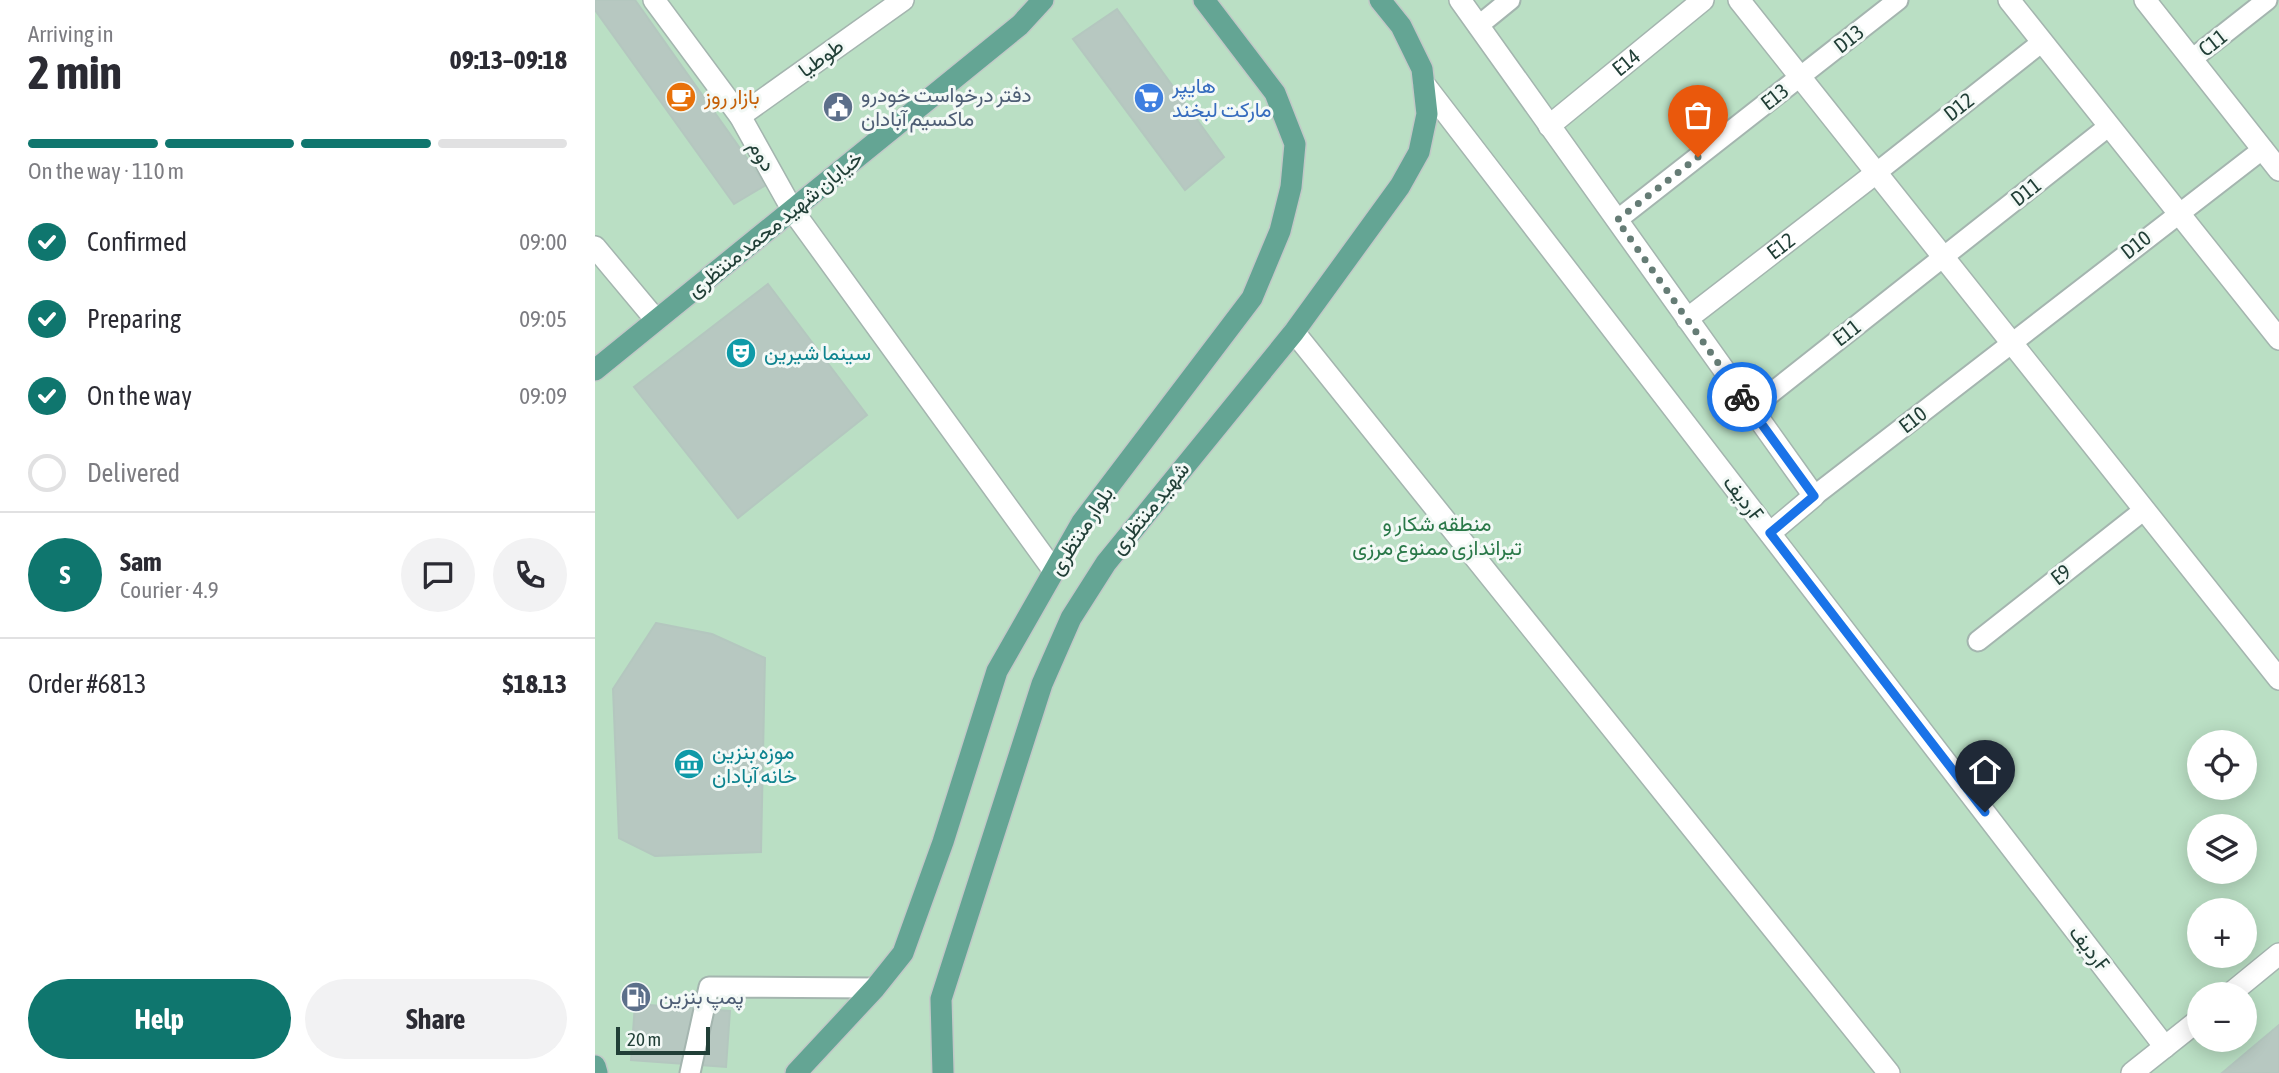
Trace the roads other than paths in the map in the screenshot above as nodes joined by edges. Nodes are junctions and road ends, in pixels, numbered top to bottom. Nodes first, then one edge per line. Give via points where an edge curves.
1 (654, 0) edge
2 (903, 0) edge
3 (1043, 0) edge
4 (1204, 0) edge
5 (1380, 0) edge
6 (1460, 0) edge
7 (1510, 0) edge
8 (1703, 0) edge
9 (1738, 0) edge
10 (1898, 0) edge
11 (2009, 0) edge
12 (2145, 0) edge
13 (2267, 0) edge
14 (1478, 26) junction
15 (2042, 42) junction
16 (2192, 59) junction
17 (1800, 78) junction
18 (1424, 84) junction
19 (740, 117) junction
20 (1549, 126) junction
21 (2109, 126) junction
22 (2271, 143) edge
23 (2279, 170) edge
24 (1876, 173) junction
25 (793, 211) junction
26 (2178, 213) junction
27 (1617, 220) junction
28 (595, 247) edge
29 (1944, 258) junction
30 (1686, 319) junction
31 (656, 320) junction
32 (1294, 332) junction
33 (2279, 339) edge
34 (2011, 343) junction
35 (595, 370) edge
36 (1751, 409) junction
37 (1814, 496) junction
38 (2144, 510) junction
39 (1770, 533) junction
40 (1054, 571) junction
41 (1978, 641) dead end
42 (2276, 669) edge
43 (2279, 954) edge
44 (2245, 982) edge
45 (875, 988) junction
46 (2187, 1029) edge
47 (2165, 1047) junction
48 (595, 1066) edge
49 (597, 1073) edge
50 (690, 1073) edge
51 (796, 1073) edge
52 (943, 1073) edge
53 (1889, 1073) edge
54 (2132, 1073) edge

1 - 19 street, دوم
2 - 19 street, طوطیا
3 - 25 main road, خیابان شهید محمد منتظری via 1020,25
4 - 40 main road, بلوار منتظری via 1275,93 1295,144 1280,231 1252,298 1082,522
5 - 18 main road, شهید منتظری via 1401,26 1422,69
6 - 14 street
7 - 14 lane
8 - 20 street, E14
9 - 17 street
10 - 17 lane, D13
11 - 15 street
12 - 16 street
13 - 16 lane, C11
14 - 20 street
15 - 21 street
15 - 24 lane, D12
16 - 22 street
17 - 24 street
17 - 27 lane, E13
18 - 32 main road, شهید منتظری via 1427,114 1419,152 1400,186
18 - 39 street, ردیفF
19 - 25 street, دوم
20 - 27 street
21 - 26 street
21 - 29 lane, D11
22 - 23 street
22 - 26 lane, D10
24 - 29 street
24 - 30 street, E12
25 - 31 main road, خیابان شهید محمد منتظری
25 - 40 street, دوم
26 - 33 street
26 - 34 lane, D10
27 - 30 street
28 - 31 street
29 - 34 street
29 - 36 lane, E11
30 - 36 street
31 - 35 main road, خیابان شهید محمد منتظری
32 - 52 main road, شهید منتظری via 1106,563 1058,645 941,999
32 - 53 street
34 - 37 lane, E10
34 - 38 street
36 - 37 street
37 - 39 street
38 - 41 lane, E9
38 - 42 street
39 - 47 street, ردیفF
40 - 45 main road, بلوار منتظری via 997,671 903,953
43 - 44 street
45 - 50 lane via 709,987
45 - 51 main road, بلوار منتظری
46 - 47 street
47 - 54 street
48 - 49 main road

